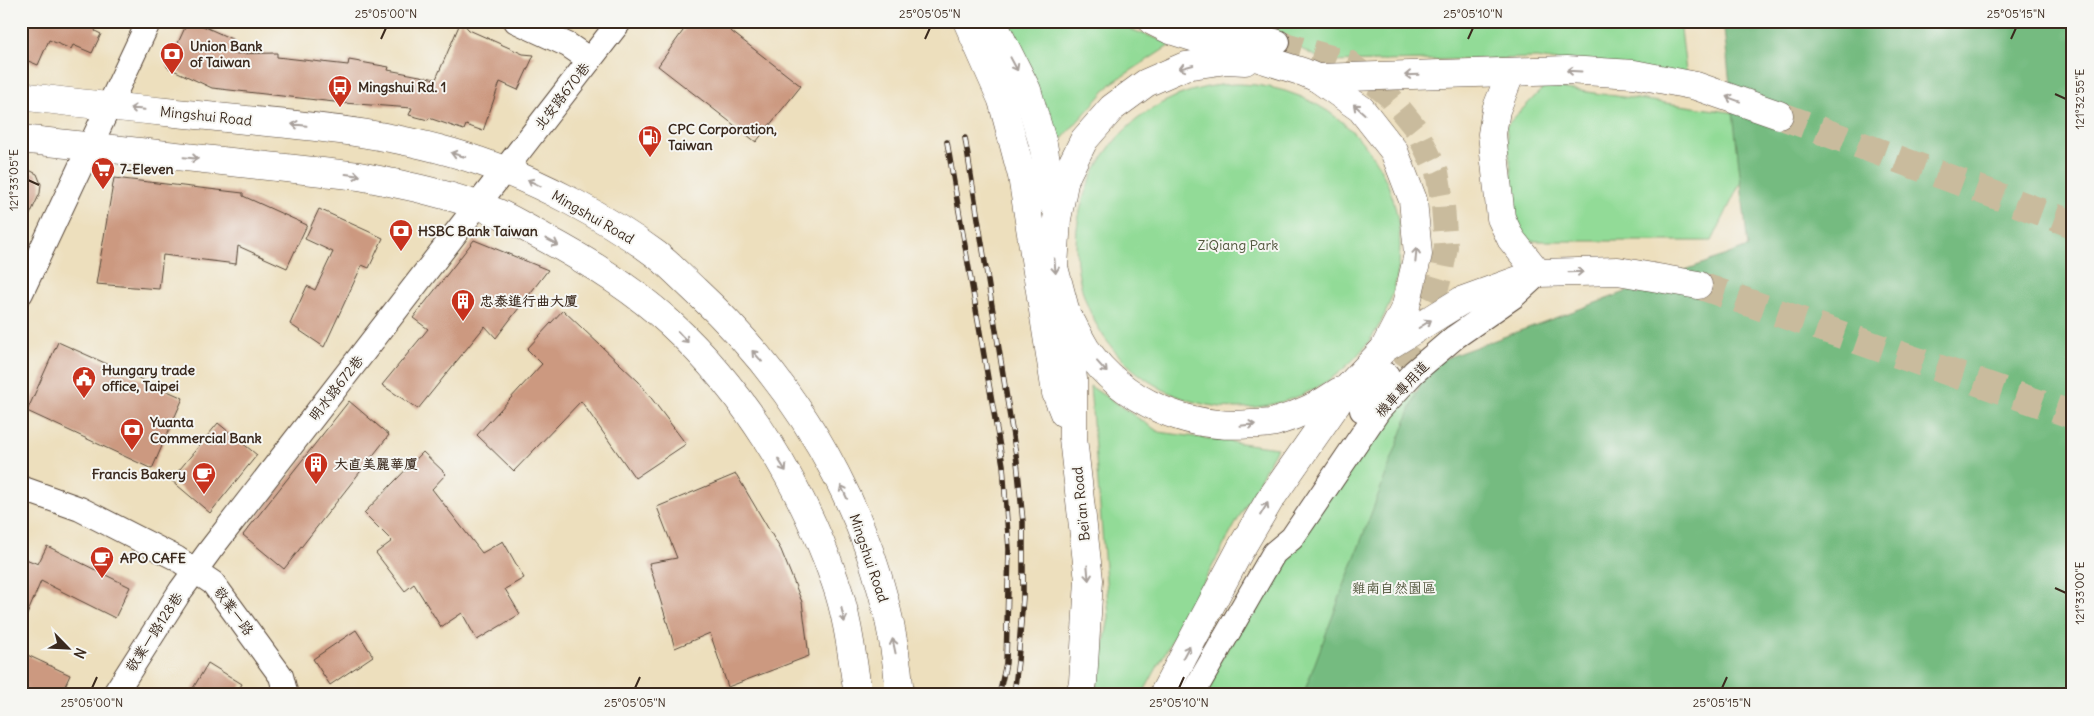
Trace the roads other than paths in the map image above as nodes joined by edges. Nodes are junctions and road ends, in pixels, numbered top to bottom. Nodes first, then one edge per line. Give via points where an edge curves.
1 (149, 21) edge
2 (516, 21) edge
3 (620, 21) edge
4 (967, 21) edge
5 (992, 21) edge
6 (1152, 21) edge
7 (1212, 21) edge
8 (1274, 52) junction
9 (590, 60) junction
10 (1511, 72) junction
11 (1317, 78) junction
12 (21, 96) edge
13 (108, 106) junction
14 (1779, 115) tunnel mouth
15 (21, 139) edge
16 (88, 148) junction
17 (504, 170) junction
18 (477, 206) junction
19 (1057, 219) junction
20 (1538, 274) junction
21 (1698, 285) tunnel mouth
22 (21, 292) edge
23 (1066, 312) junction
24 (1385, 362) junction
25 (1350, 385) junction
26 (1073, 438) junction
27 (21, 488) edge
28 (1274, 553) junction
29 (195, 570) junction
30 (114, 695) edge
31 (286, 695) edge
32 (858, 695) edge
33 (900, 695) edge
34 (1080, 695) edge
35 (1163, 695) edge
36 (1192, 695) edge

1 - 13 street
2 - 9 street via 568,45
3 - 9 street, 北安路670巷
4 - 26 main road via 1002,100 1022,176 1056,394
5 -> 19 main road, Bei'an Road via 1027,90 1043,144
6 - 8 main road, Bei'an Road via 1170,30
7 - 8 street
8 - 11 main road, Bei'an Road
8 -> 19 main road, Bei'an Road via 1185,66 1146,83 1112,108 1084,140 1065,178
9 - 17 street, 北安路670巷
10 -> 11 main road
14 -> 10 main road via 1696,86 1634,74 1567,70
10 - 20 main road via 1496,110 1492,134 1501,218 1511,239
24 -> 11 main road, Bei'an Road via 1406,306 1418,254 1413,200 1394,151 1361,109
12 - 13 main road, Mingshui Road
13 - 16 street
17 -> 13 main road, Mingshui Road via 478,160 377,135
15 - 16 main road
16 -> 18 main road via 359,176 412,186
16 - 22 street
17 - 18 street, 北安路670巷
33 -> 17 main road, Mingshui Road via 898,664 882,590 861,527 831,464 770,370 718,312 658,256 602,219
18 - 29 street, 明水路672巷
18 -> 32 main road via 498,213 566,249 626,287 672,325 723,381 758,426 788,474 814,528 836,582
19 -> 23 main road, Bei'an Road via 1054,266
20 -> 21 main road via 1618,271
24 -> 20 main road via 1461,301
20 - 28 street, 機車專用道 via 1414,372 1379,410 1292,538
23 -> 25 main road, Bei'an Road via 1086,350 1115,381 1150,405 1190,421 1232,426 1274,422 1314,408
23 - 26 main road, Bei'an Road via 1074,379
24 - 25 main road, Bei'an Road
24 - 28 street, 機車專用道 via 1282,529
35 -> 25 main road, Bei'an Road via 1269,501
26 -> 34 main road, Bei'an Road via 1089,580
27 - 29 street, 敬業一路 via 80,509
28 - 36 street, 機車專用道
29 - 30 street, 敬業一路128巷
29 - 31 street, 敬業一路 via 214,583 281,676

